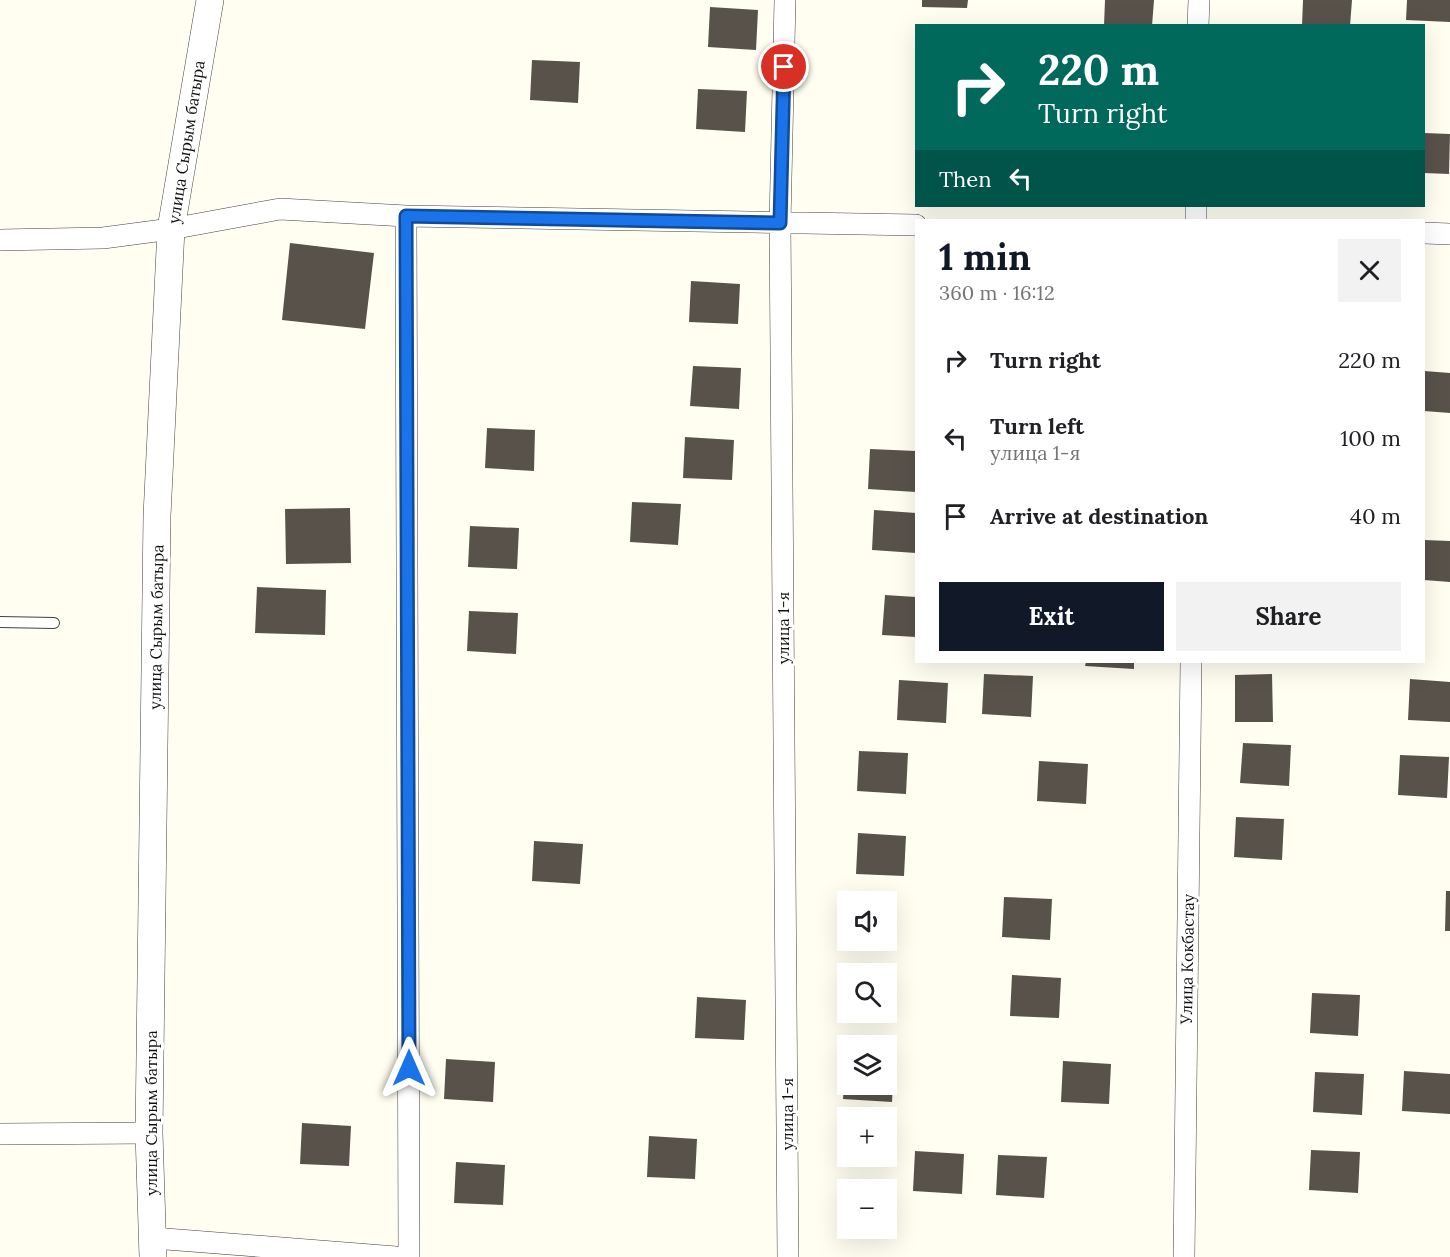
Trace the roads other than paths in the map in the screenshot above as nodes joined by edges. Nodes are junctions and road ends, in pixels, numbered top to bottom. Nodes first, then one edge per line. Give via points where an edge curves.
1 (210, 0) edge
2 (785, 0) edge
3 (1199, 0) edge
4 (1198, 24) edge
5 (406, 216) junction
6 (780, 223) junction
7 (915, 225) edge
8 (171, 229) junction
9 (1425, 234) edge
10 (1450, 234) edge
11 (0, 240) edge
12 (0, 622) edge
13 (54, 623) dead end
14 (1191, 663) edge
15 (149, 1133) junction
16 (0, 1134) edge
17 (153, 1247) edge
18 (396, 1257) edge
19 (410, 1257) edge
20 (788, 1257) edge
21 (1184, 1257) edge

1 - 8 street, улица Сырым батыра
2 - 6 street, улица 1-я
3 - 4 street
5 - 6 street
5 - 8 street via 280,208
5 - 19 street
6 - 7 street
6 - 20 street, улица 1-я
8 - 11 street via 103,238
8 - 15 street, улица Сырым батыра via 157,516
9 - 10 street
12 - 13 lane
14 - 21 street, Улица Кокбастау
15 - 16 street
15 - 17 street, улица Сырым батыра
17 - 18 street

